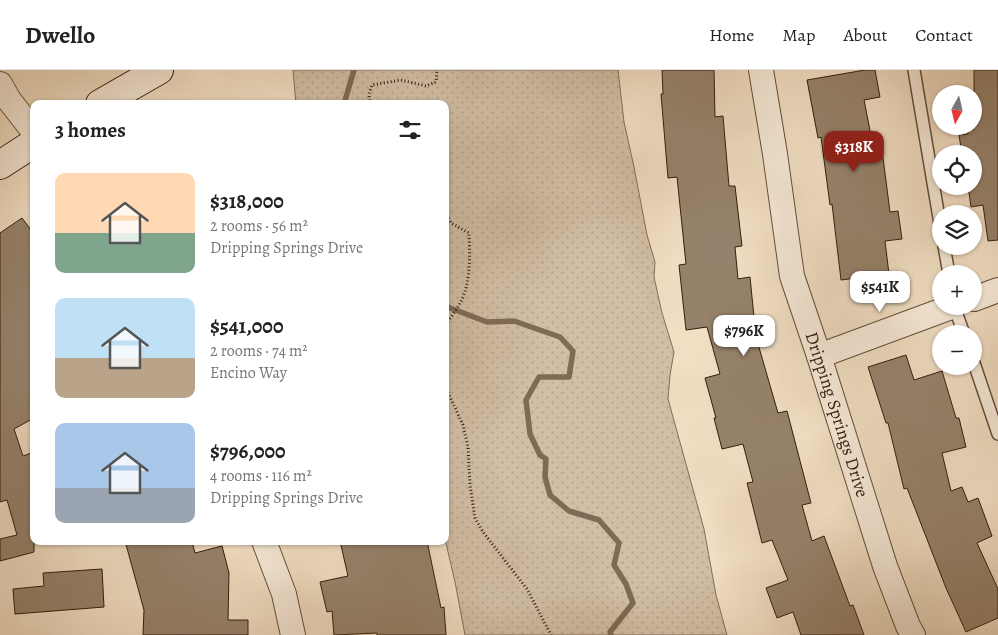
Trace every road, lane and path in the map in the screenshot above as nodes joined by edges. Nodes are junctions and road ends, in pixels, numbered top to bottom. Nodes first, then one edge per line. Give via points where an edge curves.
1 (159, 70) edge
2 (437, 70) edge
3 (761, 70) edge
4 (914, 70) edge
5 (0, 84) edge
6 (107, 100) edge
7 (370, 100) edge
8 (30, 127) edge
9 (30, 146) edge
10 (0, 165) edge
11 (937, 205) edge
12 (449, 219) edge
13 (998, 290) edge
14 (982, 296) edge
15 (932, 314) edge
16 (449, 319) edge
17 (819, 356) junction
18 (978, 375) edge
19 (449, 395) edge
20 (998, 434) edge
21 (266, 545) edge
22 (293, 635) edge
23 (551, 635) edge
24 (913, 635) edge

1 - 6 street
2 - 7 path via 436,82 426,86 401,80 372,85
3 - 17 street, Dripping Springs Drive via 792,276
4 - 11 lane
5 - 8 street
9 - 10 street
12 - 16 path via 469,233 470,256 466,288
13 - 14 street
15 - 17 street
17 - 24 street, Dripping Springs Drive via 885,566
18 - 20 lane
19 - 23 path via 463,425 468,447 475,518 527,589
21 - 22 street via 284,594

